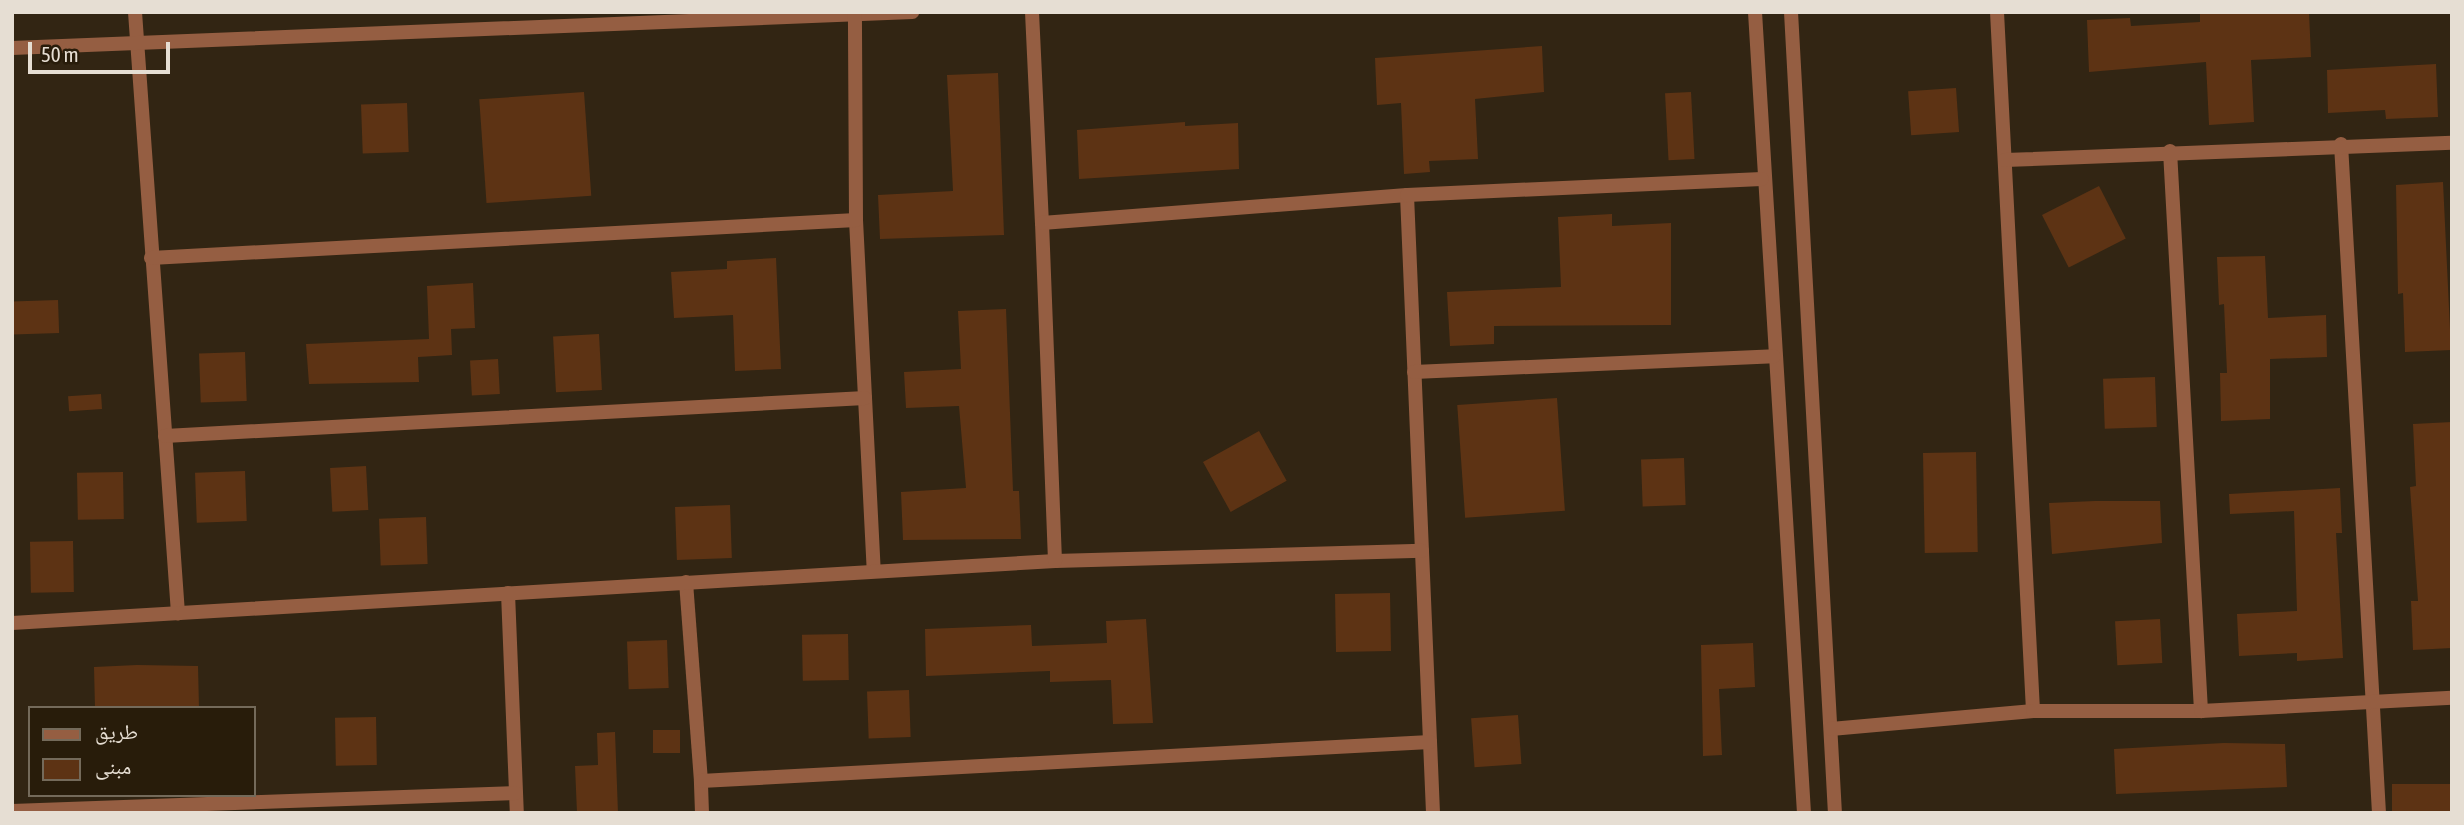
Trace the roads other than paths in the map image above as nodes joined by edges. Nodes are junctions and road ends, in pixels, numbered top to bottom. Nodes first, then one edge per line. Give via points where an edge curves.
1 (135, 12) edge
2 (491, 12) edge
3 (912, 12) edge
4 (1032, 12) edge
5 (1755, 12) edge
6 (1791, 12) edge
7 (1997, 12) edge
8 (855, 14) junction
9 (492, 28) junction
10 (135, 43) junction
11 (12, 48) edge
12 (2452, 143) edge
13 (2341, 144) junction
14 (2170, 151) junction
15 (2005, 160) junction
16 (1762, 179) junction
17 (1407, 195) junction
18 (856, 220) junction
19 (1042, 223) junction
20 (151, 257) junction
21 (1774, 356) junction
22 (1414, 372) junction
23 (864, 398) junction
24 (165, 436) junction
25 (1422, 551) junction
26 (1055, 561) junction
27 (873, 571) junction
28 (686, 582) junction
29 (509, 593) junction
30 (178, 613) junction
31 (12, 623) edge
32 (2452, 698) edge
33 (2374, 702) junction
34 (2033, 711) junction
35 (2201, 711) junction
36 (1830, 729) junction
37 (1430, 742) junction
38 (701, 781) junction
39 (516, 793) junction
40 (12, 811) edge
41 (517, 813) edge
42 (702, 813) edge
43 (1433, 813) edge
44 (1804, 813) edge
45 (1835, 813) edge
46 (2379, 813) edge

1 - 10 street
2 - 9 street
3 - 8 street
4 - 19 street
5 - 16 street
6 - 36 street
7 - 15 street
8 - 9 street
8 - 18 street
9 - 10 street
10 - 11 street
10 - 20 street
12 - 13 street
13 - 14 street
13 - 33 street
14 - 15 street
14 - 35 street
15 - 34 street
16 - 17 street
16 - 21 street
17 - 19 street
17 - 22 street
18 - 20 street
18 - 23 street
19 - 26 street
20 - 24 street
21 - 22 street
21 - 44 street
22 - 25 street
23 - 24 street
23 - 27 street
24 - 30 street
25 - 26 street
25 - 37 street
26 - 27 street
27 - 28 street
28 - 29 street
28 - 38 street
29 - 30 street
29 - 39 street
30 - 31 street
32 - 33 street
33 - 35 street
33 - 46 street
34 - 35 street
34 - 36 street
36 - 45 street
37 - 38 street
37 - 43 street
38 - 42 street
39 - 40 street
39 - 41 street

